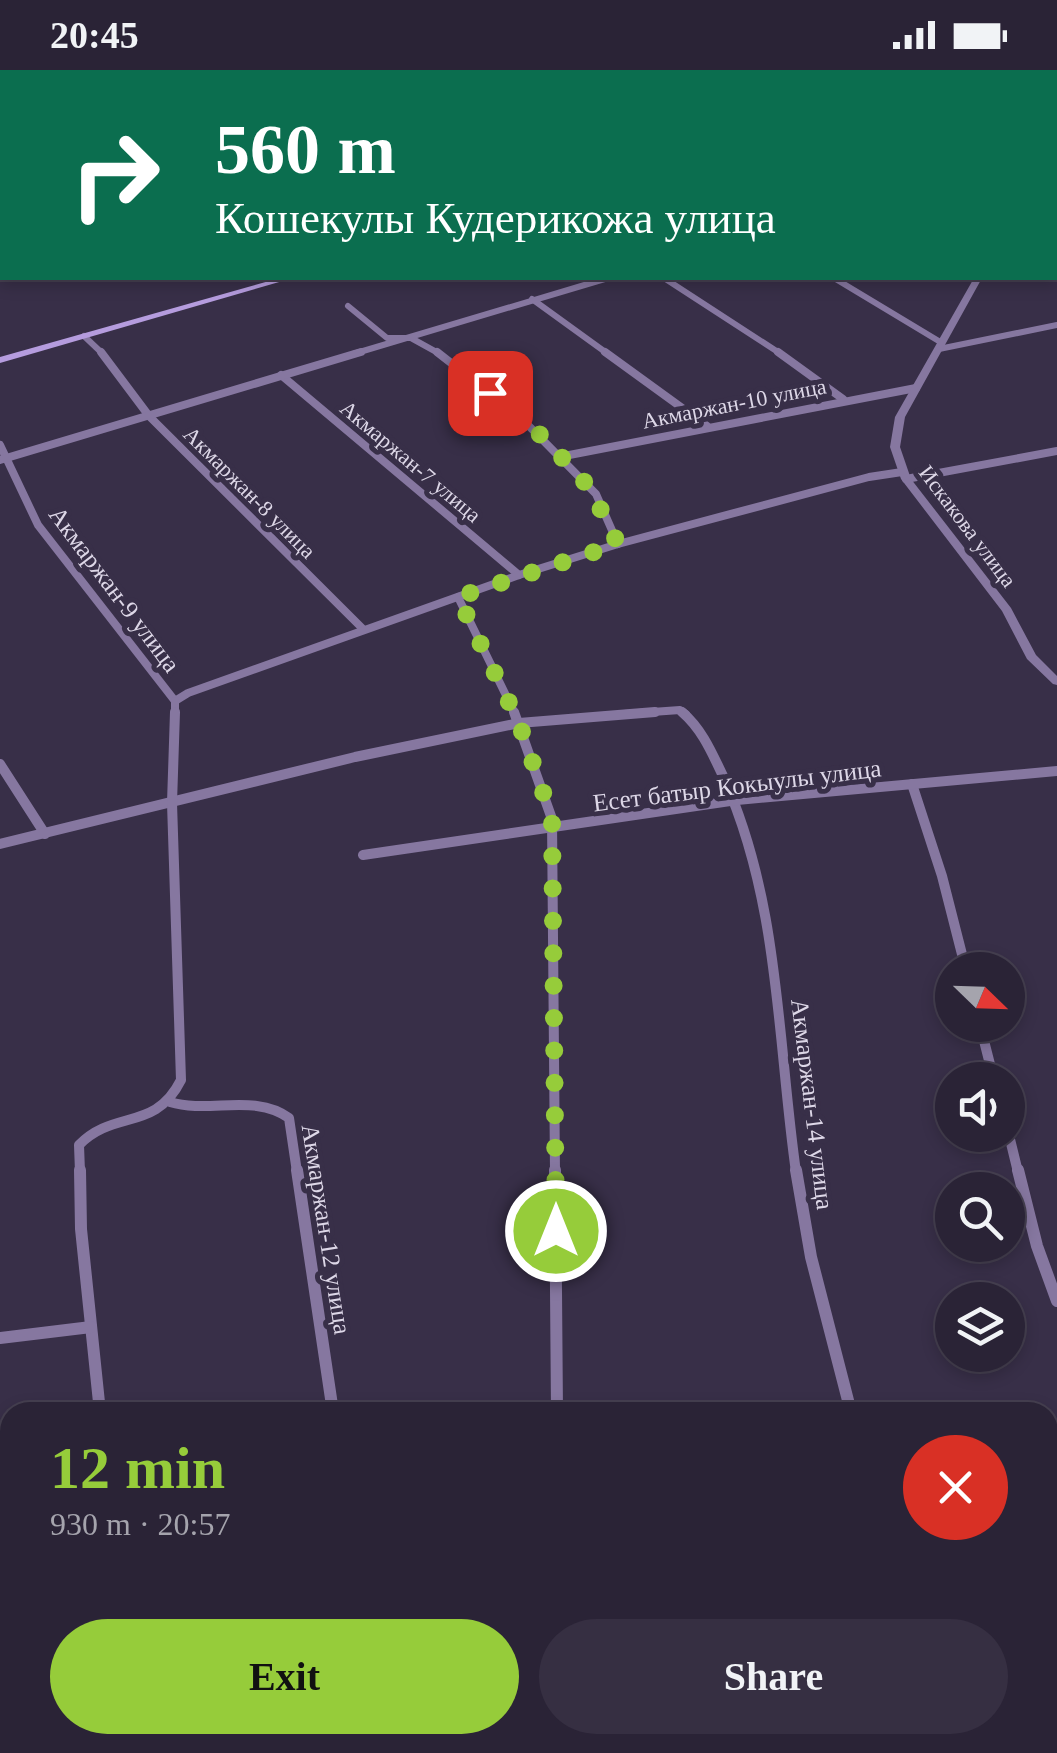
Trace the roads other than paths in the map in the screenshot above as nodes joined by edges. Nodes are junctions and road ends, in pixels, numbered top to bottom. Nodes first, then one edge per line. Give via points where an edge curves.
1 (281, 280) edge
2 (601, 280) edge
3 (667, 280) edge
4 (837, 280) edge
5 (977, 280) edge
6 (532, 299) junction
7 (348, 306) dead end
8 (1057, 325) edge
9 (84, 336) junction
10 (396, 340) junction
11 (940, 346) junction
12 (0, 360) edge
13 (281, 375) junction
14 (916, 388) junction
15 (842, 400) junction
16 (148, 416) junction
17 (707, 426) junction
18 (0, 446) edge
19 (1057, 450) edge
20 (559, 457) junction
21 (4, 459) edge
22 (904, 476) junction
23 (618, 544) junction
24 (519, 575) junction
25 (458, 597) junction
26 (363, 629) junction
27 (1057, 666) edge
28 (1043, 668) junction
29 (1057, 682) edge
30 (175, 702) junction
31 (519, 723) junction
32 (0, 764) edge
33 (1057, 770) edge
34 (912, 784) junction
35 (737, 800) junction
36 (172, 802) junction
37 (552, 828) junction
38 (44, 834) junction
39 (0, 844) edge
40 (363, 855) dead end
41 (961, 952) edge
42 (170, 1102) junction
43 (1013, 1152) edge
44 (1057, 1301) edge
45 (92, 1327) junction
46 (0, 1338) edge
47 (99, 1402) edge
48 (332, 1402) edge
49 (557, 1402) edge
50 (848, 1402) edge

1 - 9 main road
2 - 6 street
3 - 15 street
4 - 11 street
5 - 11 street, Искакова улица
6 - 10 street
6 - 17 street
7 - 10 street
8 - 11 street
9 - 12 main road
9 - 16 street, Акмаржан-8 улица
10 - 13 street
10 - 20 street via 431,347 519,416
11 - 14 street, Искакова улица
13 - 16 street
13 - 24 street, Акмаржан-7 улица
14 - 15 street, Акмаржан-10 улица
14 - 22 street, Искакова улица via 894,434
15 - 17 street, Акмаржан-10 улица
16 - 21 street
16 - 26 street, Акмаржан-8 улица
17 - 20 street, Акмаржан-10 улица
18 - 21 street, Акмаржан-9 улица
19 - 22 street
20 - 23 street via 596,494
21 - 30 street, Акмаржан-9 улица via 38,525
22 - 23 street via 869,477
22 - 28 street, Искакова улица
23 - 24 street
24 - 25 street
25 - 26 street
25 - 31 street
26 - 30 street
27 - 28 street
28 - 29 street, Искакова улица
30 - 36 street
31 - 35 street, Акмаржан-14 улица via 680,710
31 - 36 street
31 - 37 street
32 - 38 street
33 - 34 street, Есет батыр Кокыулы улица
34 - 35 street, Есет батыр Кокыулы улица
34 - 41 street
35 - 37 street, Есет батыр Кокыулы улица
35 - 50 street, Акмаржан-14 улица via 766,902 801,1205
36 - 38 street
36 - 42 street via 181,1080
37 - 40 street, Есет батыр Кокыулы улица
37 - 49 street
38 - 39 street
42 - 45 street via 150,1118 97,1130 80,1145
42 - 48 street, Акмаржан-12 улица via 200,1112 256,1103 278,1107 289,1118
43 - 44 street
45 - 46 street
45 - 47 street

